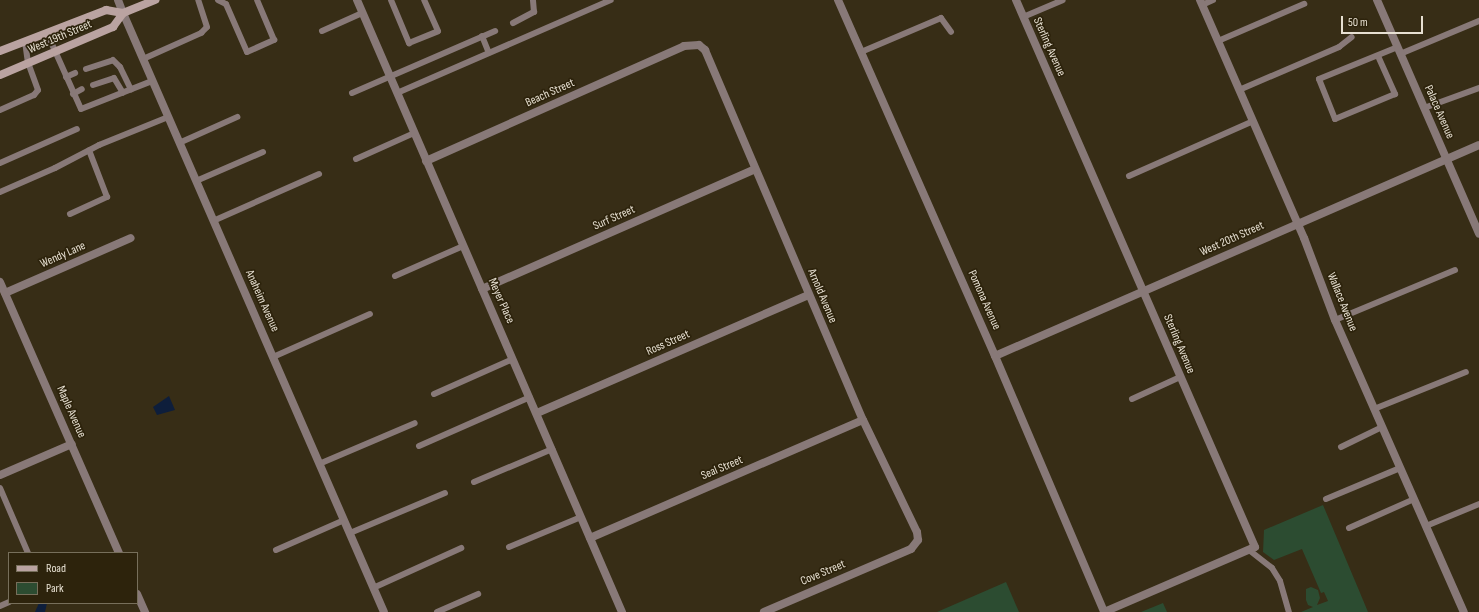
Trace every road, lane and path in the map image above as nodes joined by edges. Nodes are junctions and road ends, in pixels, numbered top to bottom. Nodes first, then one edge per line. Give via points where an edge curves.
1 (118, 0) edge
2 (155, 0) edge
3 (198, 0) edge
4 (218, 0) edge
5 (257, 0) edge
6 (357, 0) edge
7 (391, 0) edge
8 (424, 0) edge
9 (533, 0) edge
10 (611, 0) edge
11 (838, 0) edge
12 (1016, 0) edge
13 (1063, 0) edge
14 (1213, 0) edge
15 (1377, 0) edge
16 (1201, 3) edge
17 (1304, 4) dead end
18 (362, 13) junction
19 (123, 14) junction
20 (1023, 17) junction
21 (1479, 21) edge
22 (513, 23) dead end
23 (322, 31) dead end
24 (494, 31) dead end
25 (951, 32) dead end
26 (47, 33) junction
27 (482, 36) junction
28 (1352, 37) dead end
29 (1218, 41) junction
30 (25, 42) junction
31 (684, 46) joint
32 (0, 51) edge
33 (1399, 51) junction
34 (55, 52) junction
35 (861, 52) junction
36 (489, 53) junction
37 (1378, 56) junction
38 (143, 59) junction
39 (28, 64) junction
40 (86, 69) dead end
41 (75, 73) dead end
42 (0, 76) edge
43 (66, 77) junction
44 (390, 77) junction
45 (152, 81) junction
46 (93, 85) dead end
47 (1479, 88) edge
48 (82, 90) dead end
49 (132, 90) junction
50 (1240, 90) junction
51 (123, 93) junction
52 (352, 93) dead end
53 (397, 93) junction
54 (73, 94) junction
55 (1424, 108) junction
56 (0, 110) edge
57 (168, 117) junction
58 (237, 117) dead end
59 (1253, 121) junction
60 (77, 129) dead end
61 (414, 133) junction
62 (179, 143) junction
63 (1479, 145) edge
64 (88, 150) junction
65 (263, 152) dead end
66 (356, 159) dead end
67 (1446, 159) junction
68 (426, 161) junction
69 (0, 163) edge
70 (755, 169) junction
71 (319, 174) dead end
72 (1129, 176) dead end
73 (196, 181) junction
74 (0, 192) edge
75 (70, 214) dead end
76 (213, 221) junction
77 (1298, 224) junction
78 (1479, 234) edge
79 (131, 238) dead end
80 (463, 246) junction
81 (1455, 270) dead end
82 (395, 276) dead end
83 (0, 282) edge
84 (482, 289) junction
85 (1143, 291) junction
86 (5, 293) junction
87 (808, 295) junction
88 (370, 314) dead end
89 (1335, 320) junction
90 (995, 356) junction
91 (273, 357) junction
92 (513, 359) junction
93 (1466, 372) dead end
94 (1180, 377) junction
95 (434, 394) dead end
96 (530, 397) junction
97 (1132, 399) dead end
98 (1374, 409) junction
99 (537, 413) junction
100 (863, 420) junction
101 (415, 423) dead end
102 (1382, 427) junction
103 (72, 444) junction
104 (418, 446) dead end
105 (1341, 446) dead end
106 (552, 448) junction
107 (320, 464) junction
108 (1400, 468) junction
109 (0, 475) edge
110 (474, 482) dead end
111 (0, 488) edge
112 (446, 493) dead end
113 (1326, 499) dead end
114 (1414, 499) junction
115 (1479, 504) edge
116 (581, 517) junction
117 (344, 520) junction
118 (1426, 526) junction
119 (1349, 528) dead end
120 (350, 533) junction
121 (590, 538) junction
122 (509, 547) dead end
123 (461, 548) dead end
124 (276, 550) dead end
125 (1249, 550) junction
126 (28, 552) edge
127 (119, 552) edge
128 (892, 556) joint
129 (374, 588) junction
130 (478, 594) dead end
131 (138, 596) edge
132 (145, 612) edge
133 (384, 612) edge
134 (437, 612) edge
135 (622, 612) edge
136 (764, 612) edge
137 (1104, 612) edge
138 (1289, 612) edge
139 (1464, 612) edge

1 - 19 street, Anaheim Avenue
2 - 19 main road, West 19th Street
3 - 38 lane via 207,28
4 - 5 lane via 226,4 247,52 274,40
6 - 18 street, Meyer Place
7 - 8 lane via 409,43 438,31
9 - 22 lane via 534,12
10 - 36 lane
11 - 35 street, Pomona Avenue
12 - 20 street, Sterling Avenue
13 - 20 lane
14 - 16 lane
15 - 33 street, Palace Avenue
16 - 29 street, Wallace Avenue
17 - 29 lane
18 - 23 lane
18 - 44 street, Meyer Place
19 - 26 main road, West 19th Street via 106,10
19 - 34 main road, West 19th Street via 113,27
19 - 38 street, Anaheim Avenue
20 - 85 street, Sterling Avenue
21 - 33 lane
24 - 27 lane
25 - 35 lane via 941,18
26 - 30 main road, West 19th Street
26 - 34 lane
27 - 36 lane
27 - 44 lane
28 - 50 lane via 1339,47
29 - 50 street, Wallace Avenue
30 - 32 main road, West 19th Street
30 - 39 lane
31 - 68 street, Beach Street
31 - 70 street, Arnold Avenue via 699,45 705,50
33 - 37 lane
33 - 55 street, Palace Avenue
34 - 39 main road, West 19th Street
34 - 43 lane
35 - 90 street, Pomona Avenue
36 - 53 lane
37 - 37 lane via 1319,79 1335,119 1395,94
38 - 45 street, Anaheim Avenue
39 - 42 main road, West 19th Street
39 - 56 lane via 38,90 34,95
40 - 49 lane via 113,60 120,66
41 - 43 lane
43 - 54 lane
44 - 52 lane
44 - 53 street, Meyer Place
45 - 49 lane
45 - 57 street, Anaheim Avenue
46 - 51 lane via 114,78
47 - 55 lane
48 - 54 lane
49 - 51 lane
50 - 59 street, Wallace Avenue
51 - 54 lane via 85,109 79,107
53 - 61 street, Meyer Place
55 - 67 street, Palace Avenue
57 - 62 street, Anaheim Avenue
57 - 64 lane
58 - 62 lane
59 - 72 lane
59 - 77 street, Wallace Avenue
60 - 69 lane
61 - 66 lane
61 - 68 street, Meyer Place
62 - 73 street, Anaheim Avenue
63 - 67 street, West 20th Street
64 - 74 lane
64 - 75 lane via 107,197
65 - 73 lane
67 - 77 street, West 20th Street
67 - 78 street, Palace Avenue
68 - 80 street, Meyer Place
70 - 84 street, Surf Street
70 - 87 street, Arnold Avenue
71 - 76 lane
73 - 76 street, Anaheim Avenue
76 - 91 street, Anaheim Avenue
77 - 85 street, West 20th Street
77 - 89 street, Wallace Avenue
79 - 86 street, Wendy Lane
80 - 82 lane
80 - 84 street, Meyer Place
81 - 89 lane
83 - 86 street, Maple Avenue
84 - 92 street, Meyer Place
85 - 90 street, West 20th Street
85 - 94 street, Sterling Avenue
86 - 103 street, Maple Avenue
87 - 99 street, Ross Street
87 - 100 street, Arnold Avenue
88 - 91 lane
89 - 98 street, Wallace Avenue
90 - 137 street, Pomona Avenue
91 - 107 street, Anaheim Avenue
92 - 95 lane
92 - 96 street, Meyer Place
93 - 98 lane
94 - 97 lane
94 - 125 street, Sterling Avenue via 1254,547
96 - 99 street, Meyer Place
96 - 104 lane
98 - 102 street, Wallace Avenue
99 - 106 street, Meyer Place
100 - 121 street, Seal Street
100 - 128 street, Arnold Avenue via 917,532 916,546
101 - 107 lane
102 - 105 lane
102 - 108 street, Wallace Avenue
103 - 109 street
103 - 127 street, Maple Avenue
106 - 110 lane
106 - 116 street, Meyer Place
107 - 117 street, Anaheim Avenue
108 - 113 lane
108 - 114 street, Wallace Avenue
111 - 126 lane
112 - 120 lane
114 - 118 street, Wallace Avenue
114 - 119 lane
115 - 118 lane
116 - 121 street, Meyer Place
116 - 122 lane
117 - 120 street, Anaheim Avenue
117 - 124 lane
118 - 139 street, Wallace Avenue
120 - 129 street, Anaheim Avenue
121 - 135 street, Meyer Place
123 - 129 lane
125 - 137 street
125 - 138 lane via 1272,568 1280,581
128 - 136 street, Cove Street
129 - 133 street, Anaheim Avenue
130 - 134 lane
131 - 132 street

